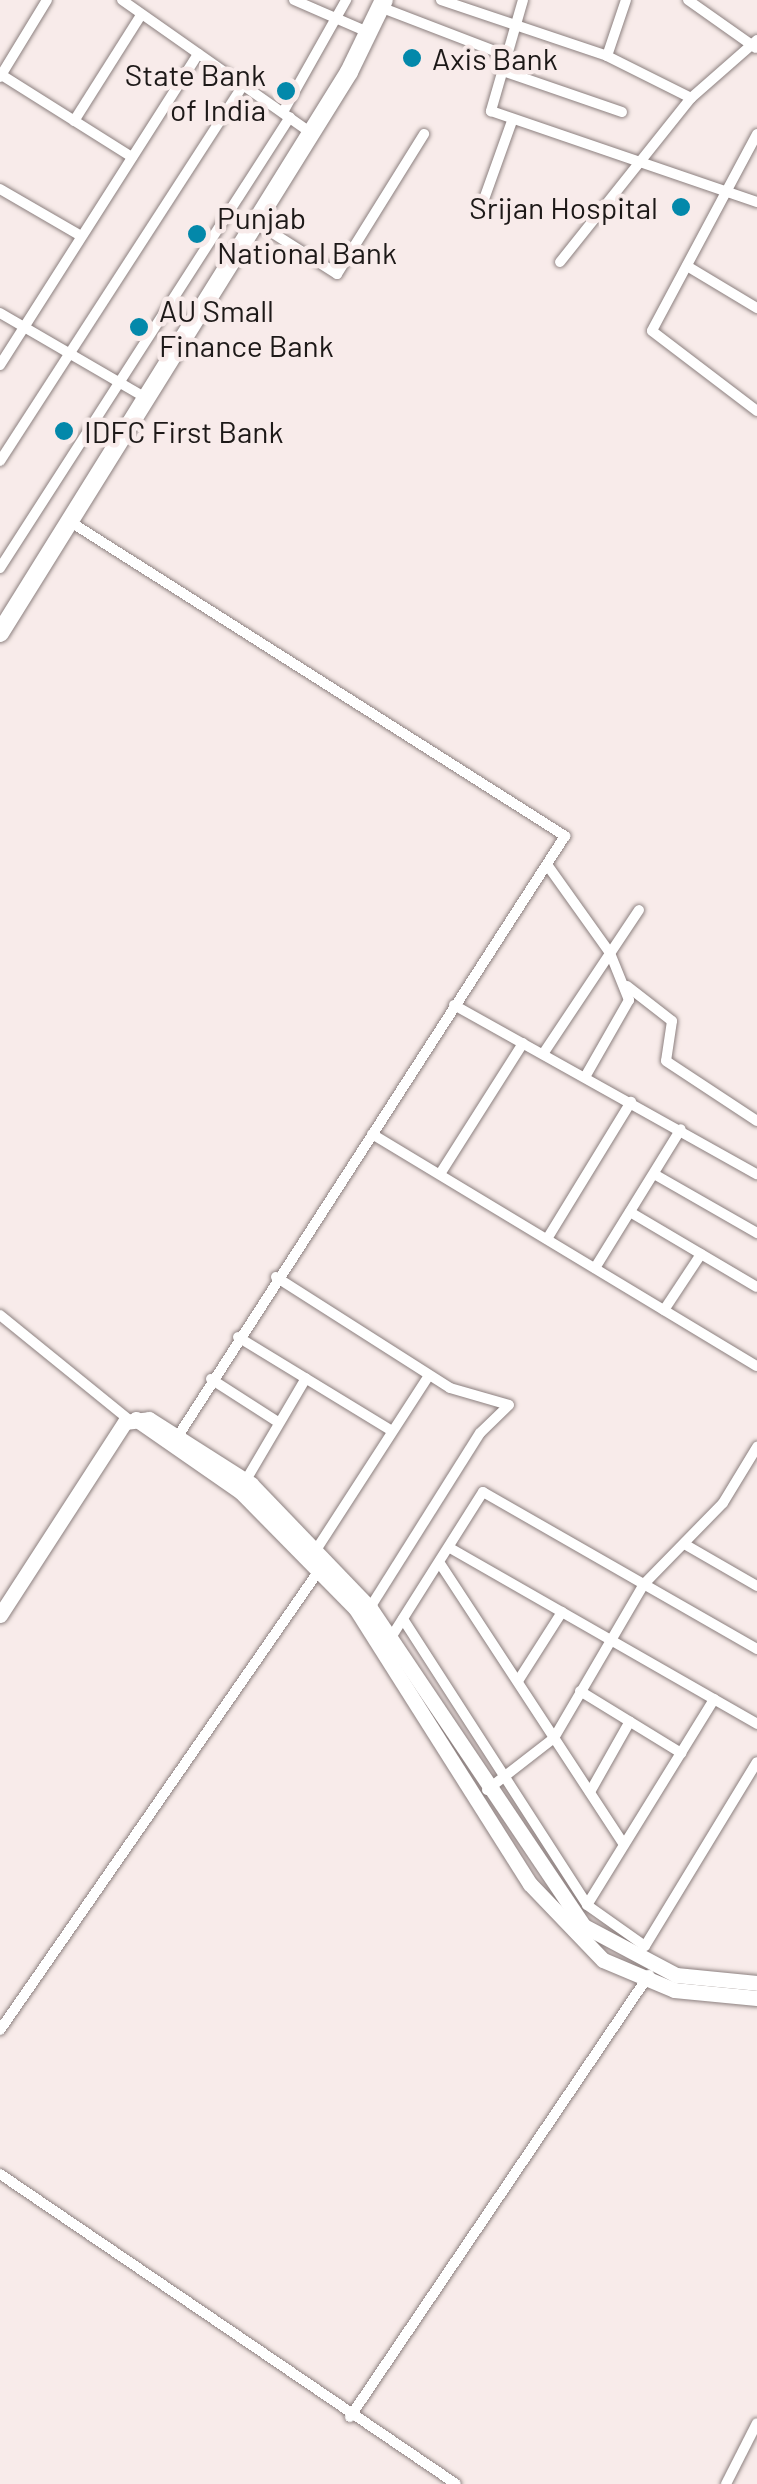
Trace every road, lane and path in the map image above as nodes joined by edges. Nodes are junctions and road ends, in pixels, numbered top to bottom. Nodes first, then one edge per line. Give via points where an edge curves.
1 (47, 0) edge
2 (294, 0) edge
3 (346, 0) edge
4 (440, 0) edge
5 (523, 0) edge
6 (626, 0) edge
7 (688, 0) edge
8 (124, 1) edge
9 (380, 2) edge
10 (141, 15) junction
11 (337, 19) junction
12 (514, 29) junction
13 (362, 30) junction
14 (756, 45) edge
15 (198, 54) junction
16 (504, 56) junction
17 (607, 56) junction
18 (500, 70) junction
19 (0, 75) edge
20 (243, 86) junction
21 (690, 98) junction
22 (622, 112) dead end
23 (286, 114) junction
24 (74, 121) junction
25 (512, 121) junction
26 (309, 131) junction
27 (424, 134) dead end
28 (757, 134) edge
29 (132, 157) junction
30 (642, 162) junction
31 (729, 187) junction
32 (0, 188) edge
33 (482, 202) dead end
34 (757, 202) edge
35 (258, 222) junction
36 (81, 236) junction
37 (560, 262) dead end
38 (687, 266) junction
39 (757, 308) edge
40 (0, 313) edge
41 (23, 327) junction
42 (69, 354) junction
43 (0, 365) edge
44 (120, 382) junction
45 (142, 395) junction
46 (757, 410) edge
47 (0, 462) edge
48 (66, 519) junction
49 (0, 568) edge
50 (0, 619) edge
51 (0, 633) edge
52 (548, 866) junction
53 (639, 910) dead end
54 (610, 953) junction
55 (626, 986) junction
56 (454, 1006) junction
57 (523, 1043) junction
58 (543, 1054) junction
59 (586, 1077) junction
60 (632, 1102) junction
61 (757, 1121) edge
62 (682, 1129) junction
63 (372, 1134) junction
64 (440, 1174) junction
65 (654, 1174) junction
66 (757, 1174) edge
67 (630, 1212) junction
68 (757, 1234) edge
69 (547, 1239) junction
70 (701, 1254) junction
71 (595, 1268) junction
72 (757, 1272) edge
73 (276, 1277) junction
74 (753, 1285) edge
75 (664, 1310) junction
76 (0, 1315) edge
77 (238, 1336) junction
78 (757, 1366) edge
79 (428, 1375) junction
80 (306, 1378) junction
81 (211, 1379) junction
82 (132, 1419) junction
83 (278, 1422) junction
84 (392, 1431) junction
85 (178, 1436) junction
86 (757, 1447) edge
87 (246, 1480) junction
88 (686, 1545) junction
89 (450, 1548) junction
90 (316, 1550) junction
91 (441, 1564) junction
92 (318, 1572) junction
93 (644, 1584) junction
94 (757, 1586) edge
95 (370, 1608) junction
96 (562, 1612) junction
97 (0, 1615) edge
98 (403, 1618) junction
99 (390, 1639) junction
100 (612, 1640) junction
101 (757, 1649) edge
102 (518, 1681) junction
103 (580, 1691) junction
104 (714, 1699) junction
105 (630, 1722) junction
106 (757, 1724) edge
107 (554, 1738) junction
108 (681, 1752) junction
109 (757, 1762) edge
110 (505, 1776) junction
111 (487, 1790) junction
112 (590, 1792) junction
113 (624, 1845) junction
114 (587, 1905) junction
115 (656, 1966) junction
116 (645, 1982) junction
117 (757, 1983) edge
118 (757, 1998) edge
119 (0, 2030) edge
120 (0, 2174) edge
121 (350, 2416) junction
122 (757, 2424) edge
123 (456, 2484) edge
124 (726, 2484) edge

1 - 19 street
2 - 11 street
3 - 11 street
4 - 12 street
5 - 12 street
6 - 17 street
7 - 14 street
8 - 10 street
9 - 13 main road
9 - 16 street
9 - 26 main road
10 - 15 street
10 - 24 street
11 - 13 street
11 - 23 street
12 - 16 street
12 - 17 street
13 - 26 main road
14 - 21 street
15 - 20 street
15 - 29 street
16 - 18 street
17 - 21 street
18 - 22 street
18 - 25 street via 489,106
19 - 24 street
20 - 23 street
20 - 42 street
21 - 30 street
23 - 26 street
23 - 44 street
24 - 29 street
25 - 30 street
25 - 33 street
26 - 35 main road
26 - 45 main road
27 - 35 street via 337,274
28 - 31 street
29 - 36 street
30 - 31 street
30 - 37 street
31 - 34 street
31 - 38 street
32 - 36 street
35 - 48 main road
36 - 41 street
38 - 39 street
38 - 46 street via 652,332
40 - 41 street
41 - 42 street
41 - 43 street
42 - 44 street
42 - 47 street
44 - 45 street
44 - 49 street
45 - 48 main road
48 - 50 main road
48 - 51 main road
48 - 52 street via 552,823 565,836
52 - 54 street
52 - 56 street
53 - 54 street
54 - 55 street
54 - 58 street
55 - 59 street via 621,1020
55 - 61 street via 672,1021 668,1064
56 - 57 street
56 - 63 street
57 - 58 street
57 - 64 street
58 - 59 street
59 - 60 street
60 - 62 street
60 - 69 street
62 - 65 street
62 - 66 street
63 - 64 street
63 - 73 street
64 - 69 street
65 - 67 street
65 - 68 street
67 - 70 street
67 - 71 street
69 - 71 street
70 - 74 street
70 - 75 street
71 - 75 street
72 - 74 street
73 - 77 street
73 - 79 street
75 - 78 street
76 - 82 street
77 - 80 street
77 - 81 street
79 - 84 street
79 - 95 street via 503,1398 508,1412 480,1433
80 - 83 street
80 - 84 street
81 - 83 street
81 - 85 street
82 - 85 street
82 - 92 street via 241,1492
82 - 97 street
83 - 87 street
84 - 90 street
85 - 87 street
86 - 88 street
87 - 90 street
88 - 93 street
88 - 94 street
89 - 91 street
89 - 93 street via 483,1492
89 - 96 street
90 - 95 street
91 - 98 street
91 - 102 street
92 - 116 street via 365,1622 530,1884 603,1960
92 - 119 street
93 - 100 street
93 - 101 street
95 - 99 street
96 - 100 street
96 - 102 street
98 - 99 street
98 - 110 street
99 - 111 street
100 - 103 street
100 - 104 street
102 - 107 street
103 - 105 street
103 - 107 street
104 - 106 street
104 - 108 street
105 - 108 street
105 - 112 street
107 - 110 street
107 - 112 street
108 - 113 street
109 - 114 street via 645,1946
110 - 111 street
110 - 114 street
111 - 115 street via 557,1898 609,1944
112 - 113 street
113 - 114 street
115 - 116 street
115 - 117 street
116 - 118 street
116 - 121 street
120 - 121 street
121 - 123 street
122 - 124 street

